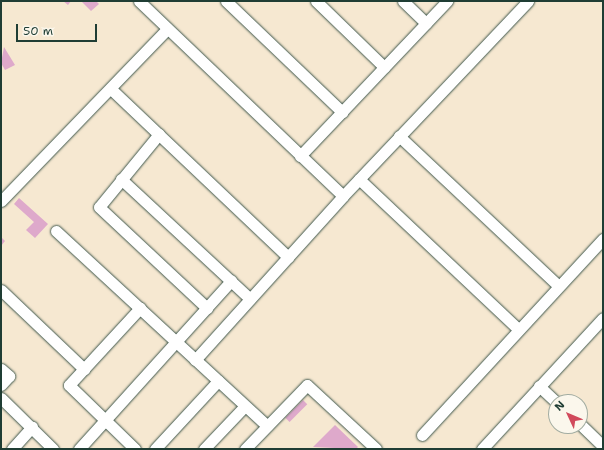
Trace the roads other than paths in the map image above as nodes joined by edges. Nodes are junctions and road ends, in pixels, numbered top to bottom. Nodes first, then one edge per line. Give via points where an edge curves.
1 (139, 1) edge
2 (226, 1) edge
3 (316, 1) edge
4 (403, 1) edge
5 (447, 1) edge
6 (528, 1) edge
7 (426, 23) junction
8 (167, 30) junction
9 (384, 67) junction
10 (112, 90) junction
11 (342, 112) junction
12 (159, 134) junction
13 (399, 136) junction
14 (300, 156) junction
15 (359, 178) junction
16 (121, 179) junction
17 (343, 196) junction
18 (1, 201) edge
19 (56, 231) dead end
20 (603, 239) edge
21 (288, 257) junction
22 (231, 281) junction
23 (559, 286) junction
24 (1, 290) edge
25 (250, 299) junction
26 (140, 308) junction
27 (207, 308) junction
28 (603, 318) edge
29 (518, 329) junction
30 (176, 342) junction
31 (195, 360) junction
32 (84, 368) junction
33 (1, 369) edge
34 (218, 381) junction
35 (1, 385) edge
36 (539, 386) junction
37 (548, 394) edge
38 (1, 398) edge
39 (245, 406) junction
40 (105, 420) junction
41 (267, 426) junction
42 (32, 427) junction
43 (588, 432) edge
44 (422, 435) dead end
45 (603, 446) edge
46 (12, 449) edge
47 (53, 449) edge
48 (78, 449) edge
49 (135, 449) edge
50 (155, 449) edge
51 (204, 449) edge
52 (245, 449) edge
53 (376, 449) edge
54 (482, 449) edge

1 - 8 street
2 - 11 street
3 - 9 street
4 - 7 street
5 - 7 street
6 - 13 street
7 - 9 street
8 - 10 street
8 - 14 street
9 - 11 street
10 - 12 street
10 - 18 street
11 - 14 street
12 - 16 street
12 - 21 street
13 - 15 street
13 - 23 street
14 - 17 street
15 - 17 street
15 - 29 street
16 - 22 street
16 - 27 street via 99,207
17 - 21 street
19 - 26 street
20 - 23 street
21 - 25 street
22 - 25 street
22 - 27 street
23 - 29 street
24 - 32 street
25 - 31 street
26 - 30 street
26 - 32 street
27 - 30 street
28 - 36 street
29 - 44 street
30 - 31 street
30 - 40 street
31 - 34 street
32 - 40 street via 69,385
33 - 35 street via 8,376
34 - 39 street
34 - 50 street
36 - 37 street
36 - 54 street
38 - 42 street
39 - 41 street
39 - 51 street
40 - 48 street
40 - 49 street
41 - 52 street
41 - 53 street via 307,385
42 - 46 street
42 - 47 street
43 - 45 street

